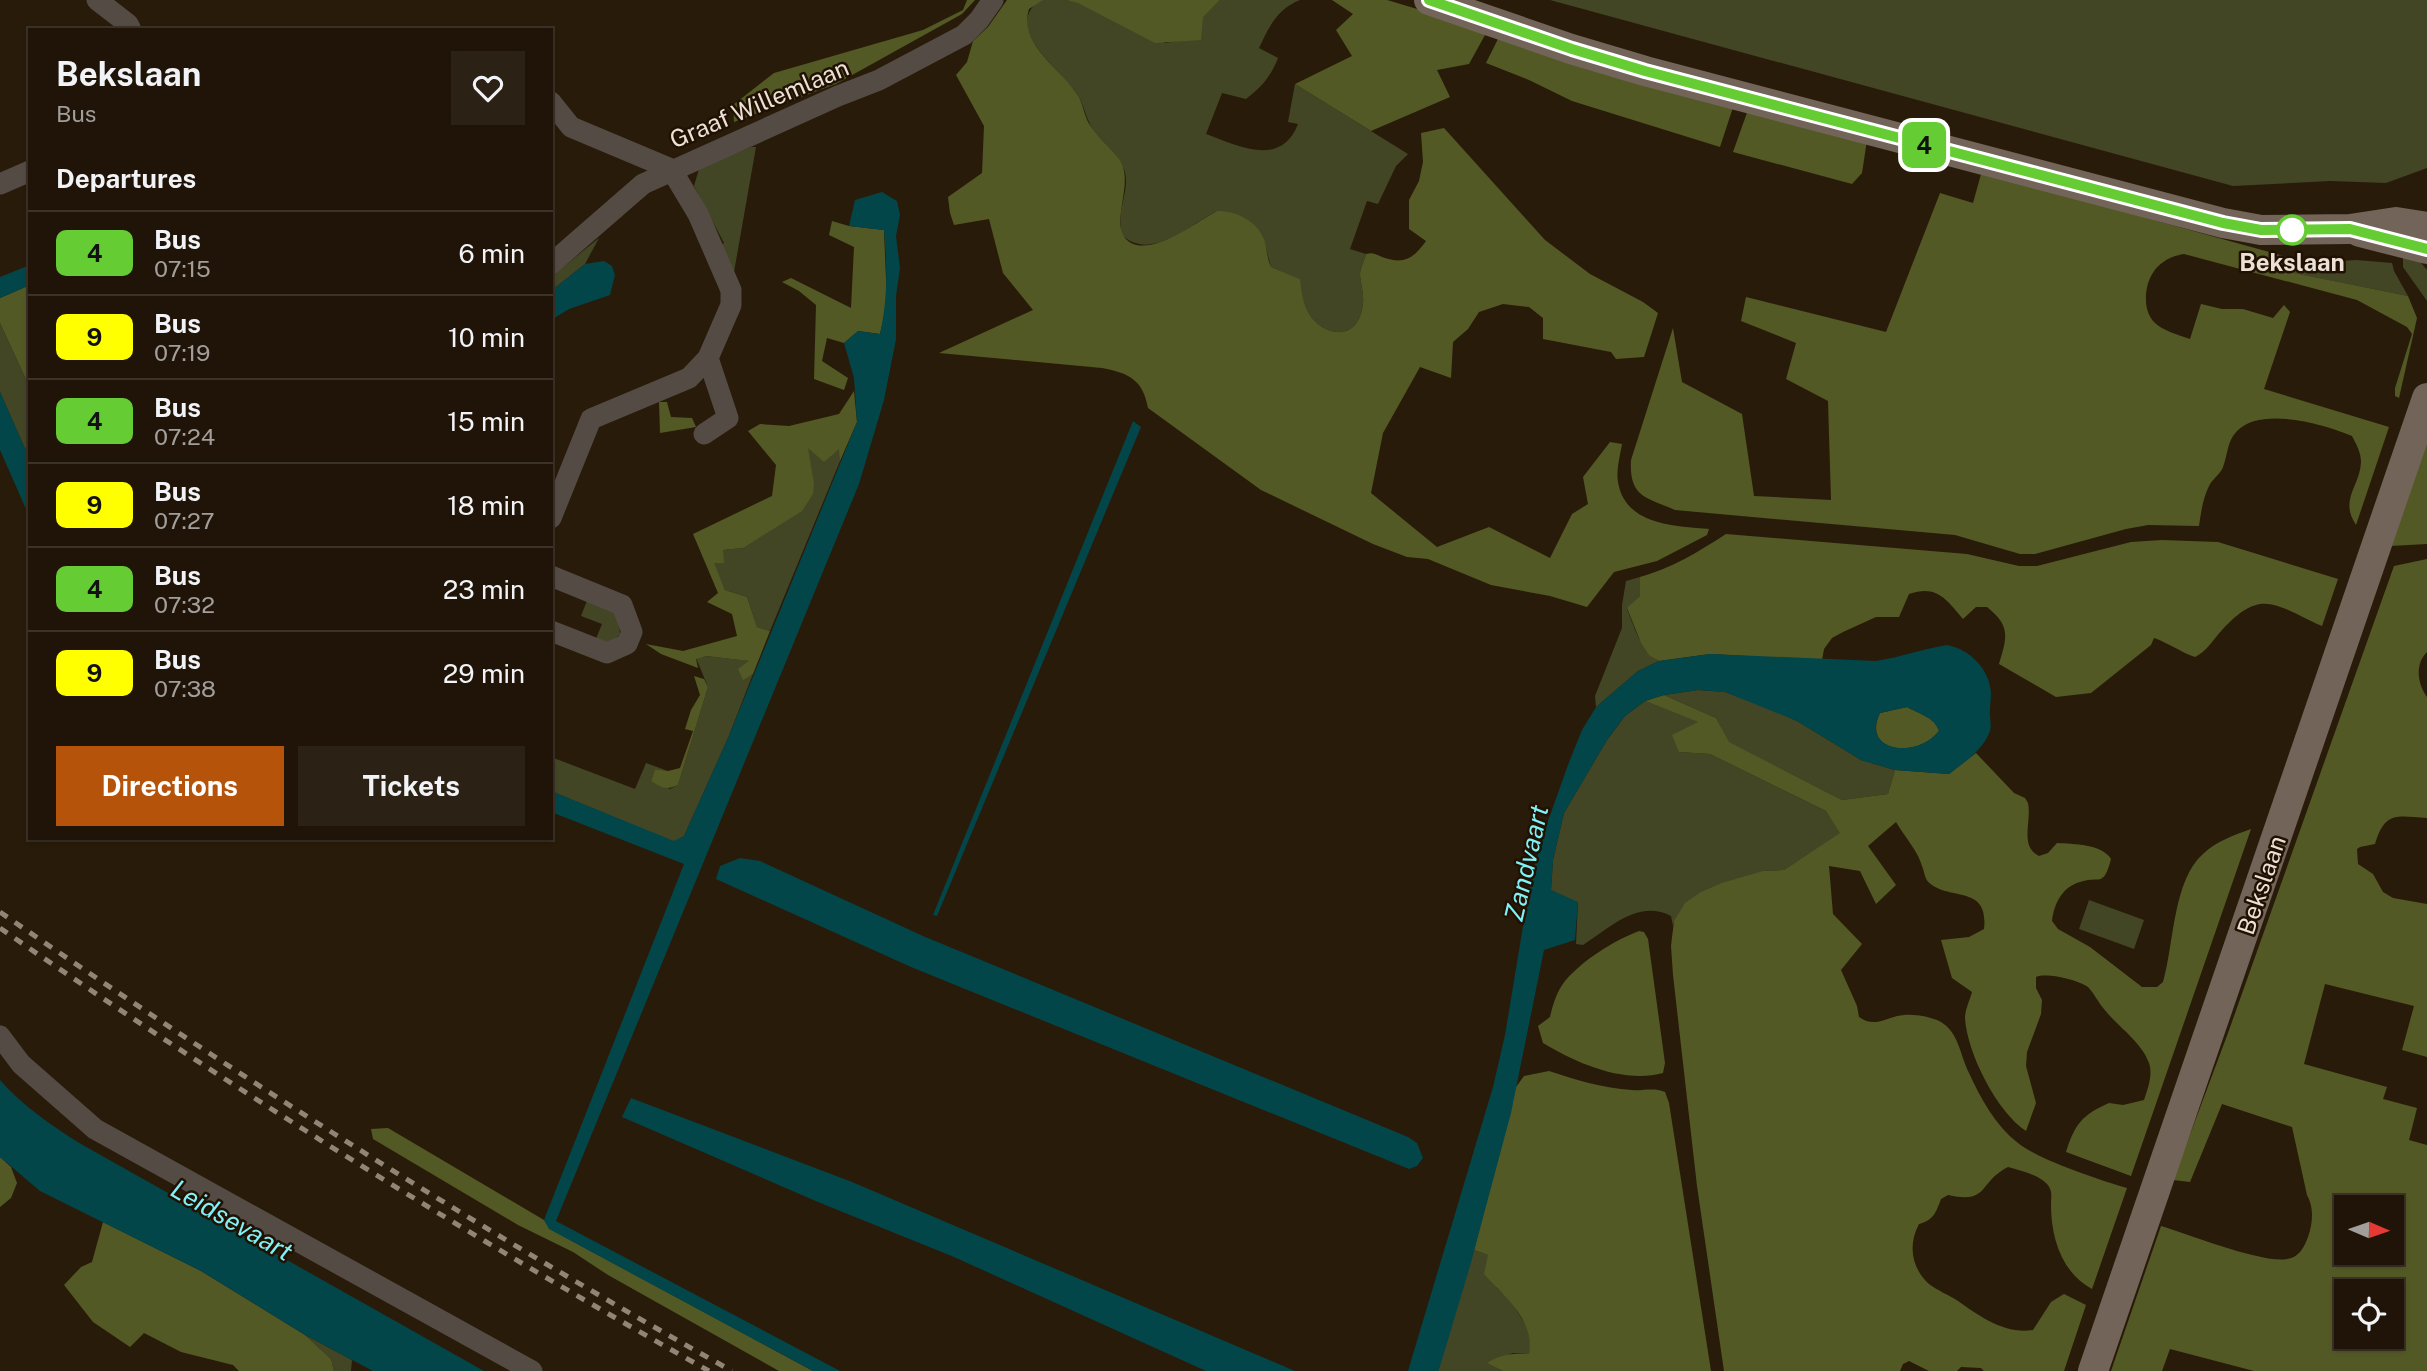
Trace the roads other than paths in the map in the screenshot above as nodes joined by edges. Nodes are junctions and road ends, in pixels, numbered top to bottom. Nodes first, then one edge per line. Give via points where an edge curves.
1 (97, 0) edge
2 (993, 0) edge
3 (1429, 0) edge
4 (130, 28) edge
5 (553, 104) edge
6 (671, 169) junction
7 (28, 172) edge
8 (0, 184) edge
9 (2427, 227) edge
10 (2350, 229) junction
11 (2427, 249) edge
12 (553, 262) edge
13 (708, 358) junction
14 (2427, 398) edge
15 (704, 434) dead end
16 (553, 513) edge
17 (553, 577) edge
18 (553, 632) edge
19 (0, 1036) edge
20 (532, 1371) edge
21 (2093, 1371) edge

1 - 4 street
2 - 6 street, Graaf Willemlaan via 964,35 879,80
3 - 10 main road via 1645,71 2223,223 2261,230
5 - 6 street via 571,127
6 - 12 street, Graaf Willemlaan via 643,184
6 - 13 street via 698,214 731,290 731,305
7 - 8 street
9 - 10 main road via 2396,222
10 - 11 main road
13 - 15 street via 728,418
13 - 16 street via 689,378 592,419
14 - 21 main road, Bekslaan
17 - 18 street via 622,605 632,632 627,644 607,653
19 - 20 street via 21,1064 95,1129

